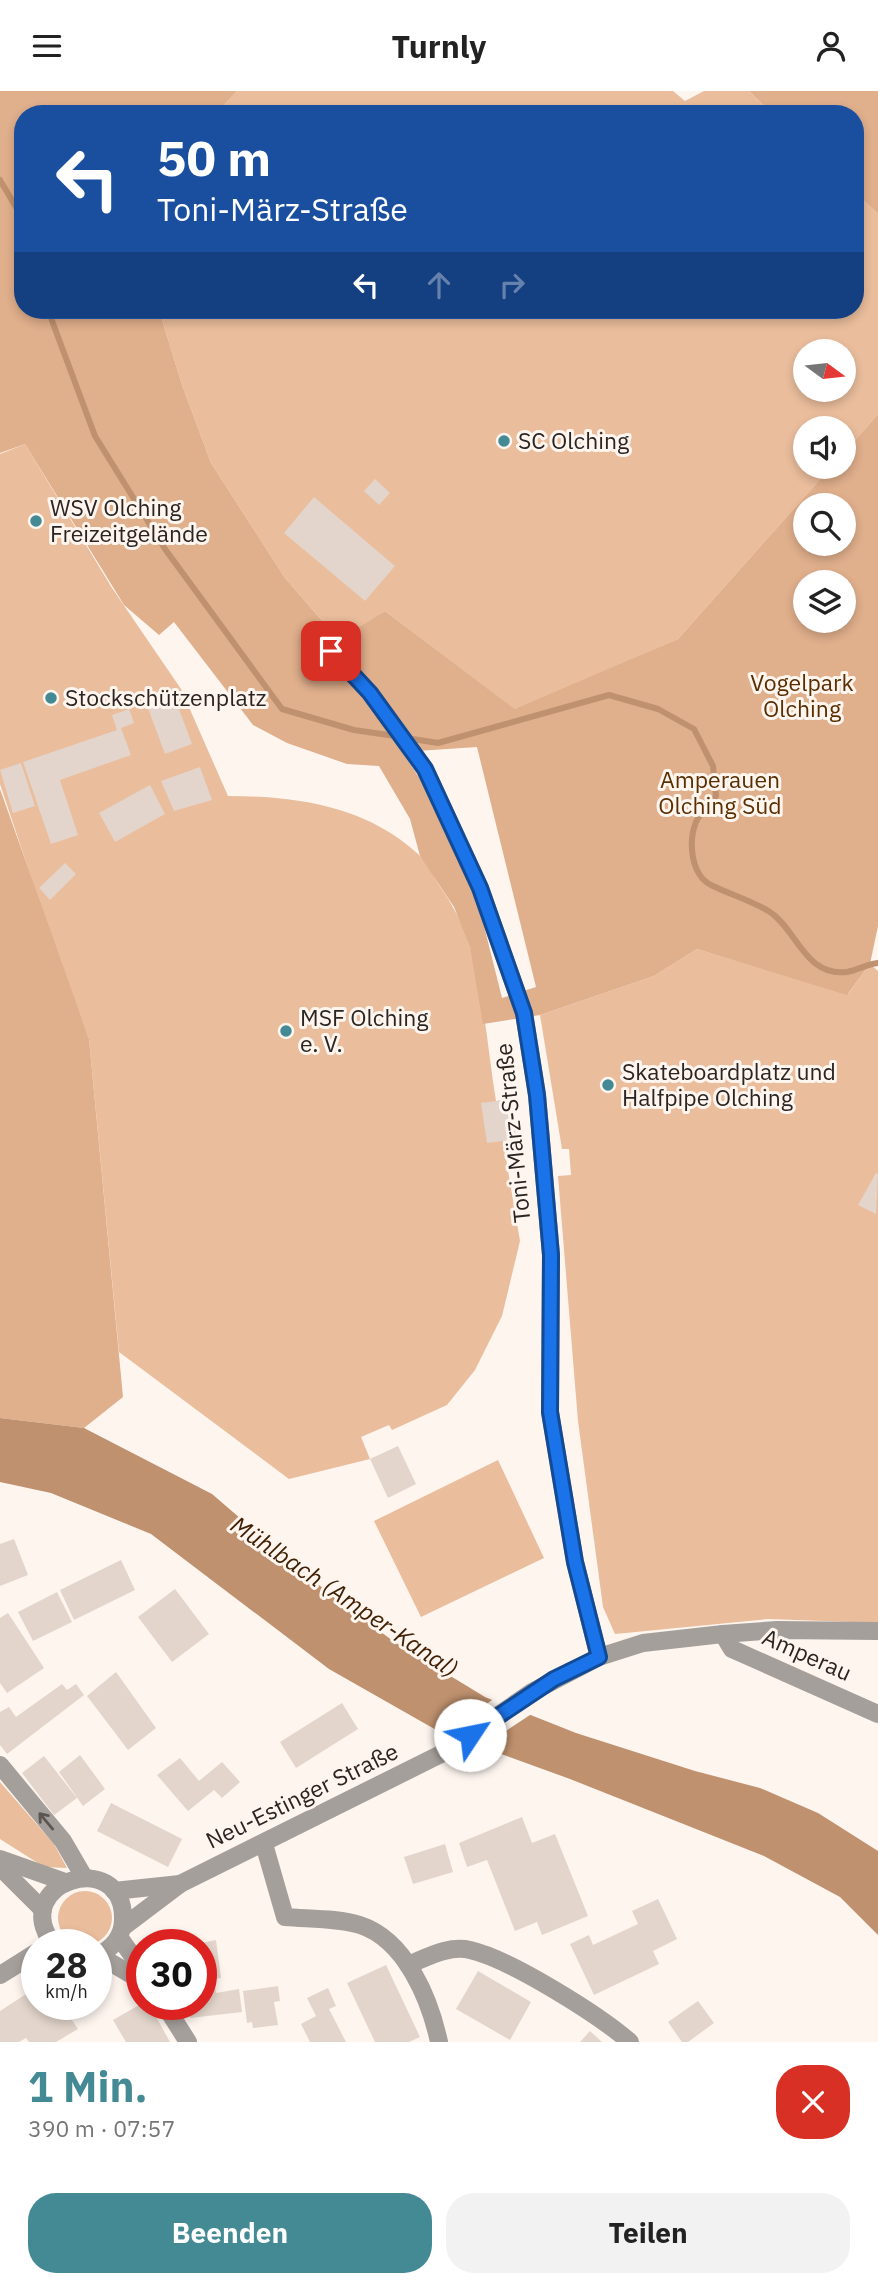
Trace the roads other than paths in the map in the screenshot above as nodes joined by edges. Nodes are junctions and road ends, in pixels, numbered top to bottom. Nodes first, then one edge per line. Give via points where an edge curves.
1 (331, 651) dead end
2 (878, 1631) edge
3 (723, 1634) junction
4 (599, 1657) junction
5 (878, 1714) edge
6 (0, 1765) edge
7 (264, 1844) junction
8 (0, 1859) edge
9 (0, 1867) edge
10 (84, 1877) junction
11 (65, 1882) junction
12 (180, 1884) junction
13 (114, 1891) junction
14 (43, 1910) junction
15 (45, 1929) edge
16 (121, 1932) junction
17 (112, 1941) edge
18 (126, 1941) edge
19 (21, 1962) edge
20 (408, 1965) junction
21 (0, 1975) edge
22 (174, 2020) edge
23 (188, 2042) edge
24 (439, 2042) edge
25 (630, 2042) edge

1 - 4 street, Toni-März-Straße via 370,693 425,769 480,888 524,1013 537,1095 551,1255 550,1412 575,1562
2 - 3 street, Neu-Estinger Straße
3 - 4 street, Neu-Estinger Straße via 643,1643
3 - 5 street, Amperau via 732,1649
4 - 7 street, Neu-Estinger Straße via 532,1692 449,1749
10 -> 6 street via 63,1841
7 - 12 street, Neu-Estinger Straße
7 - 20 street via 285,1917 358,1924 378,1935
8 - 11 street
9 - 14 street
10 - 11 street
10 - 13 street
11 - 14 street
12 - 13 street, Neu-Estinger Straße
12 - 16 street, Neu-Estinger Straße
13 - 16 street via 122,1908
14 - 15 street
16 - 17 street, Neu-Estinger Straße
16 - 18 street
19 - 21 street
20 - 24 street
20 - 25 street via 448,1949 470,1950 597,2015
22 - 23 street

